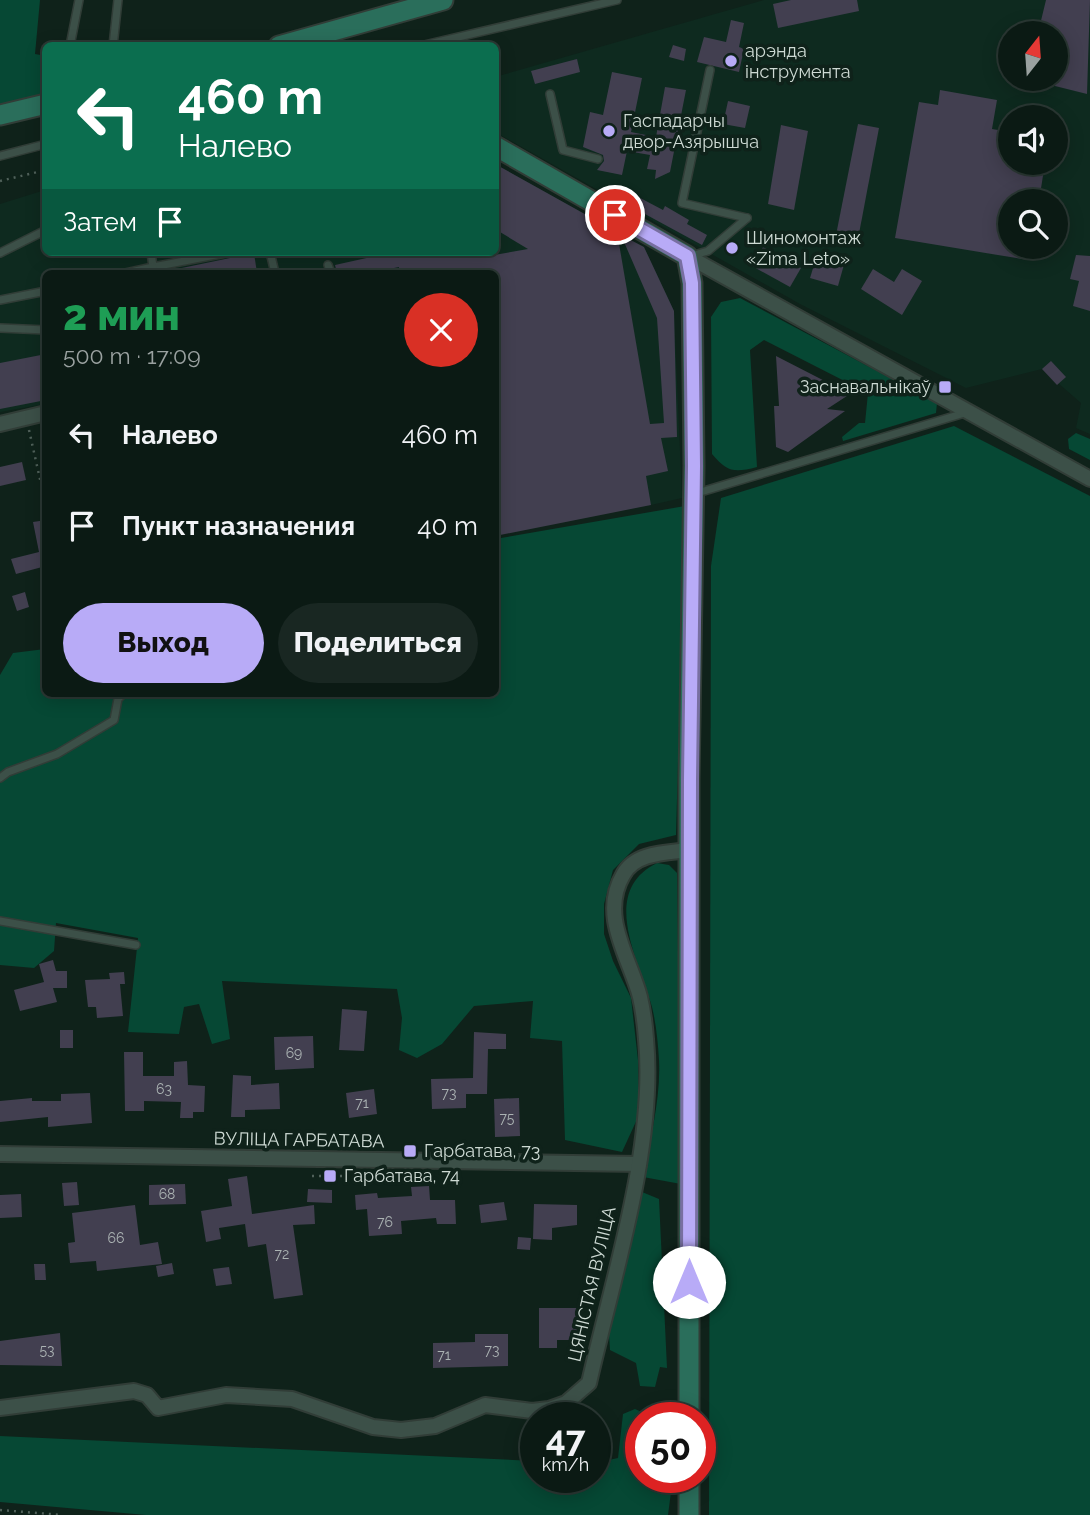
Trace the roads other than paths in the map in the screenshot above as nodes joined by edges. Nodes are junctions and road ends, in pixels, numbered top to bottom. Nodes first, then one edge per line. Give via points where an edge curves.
1 (79, 0) edge
2 (118, 0) edge
3 (443, 0) edge
4 (617, 0) edge
5 (71, 42) edge
6 (113, 42) edge
7 (293, 42) edge
8 (437, 42) edge
9 (710, 70) dead end
10 (550, 94) dead end
11 (42, 105) edge
12 (0, 115) edge
13 (42, 145) edge
14 (499, 148) edge
15 (0, 156) edge
16 (598, 159) dead end
17 (42, 232) edge
18 (0, 253) edge
19 (214, 256) edge
20 (687, 256) junction
21 (154, 270) edge
22 (42, 292) edge
23 (0, 300) edge
24 (0, 328) edge
25 (42, 330) edge
26 (970, 412) junction
27 (42, 414) edge
28 (0, 424) edge
29 (1090, 479) edge
30 (694, 494) junction
31 (120, 697) edge
32 (0, 778) edge
33 (690, 850) junction
34 (0, 921) edge
35 (136, 945) dead end
36 (0, 1154) edge
37 (639, 1164) junction
38 (689, 1402) edge
39 (0, 1408) edge
40 (689, 1493) edge
41 (689, 1515) edge

1 - 5 lane
2 - 6 lane
3 - 7 main road
4 - 8 lane
9 - 20 lane via 682,203 747,218 708,251
10 - 16 lane via 563,150
11 - 12 main road
13 - 15 lane
14 - 20 main road
17 - 18 lane
19 - 21 lane
20 - 26 street
20 - 30 main road via 693,313
22 - 23 lane
24 - 25 lane
26 - 29 street
26 - 30 lane
27 - 28 street
30 - 33 main road
31 - 32 lane via 114,720 57,754
33 - 37 street, ЦЯНІСТАЯ ВУЛІЦА via 643,857 623,874 614,903 646,1037 648,1084
33 - 38 main road
34 - 35 lane
36 - 37 street, ВУЛІЦА ГАРБАТАВА
37 - 39 street, ЦЯНІСТАЯ ВУЛІЦА via 589,1383 566,1403 532,1411 485,1405 435,1426 401,1430 373,1427 292,1399 266,1397 226,1395 158,1408 147,1395 134,1391
40 - 41 main road

